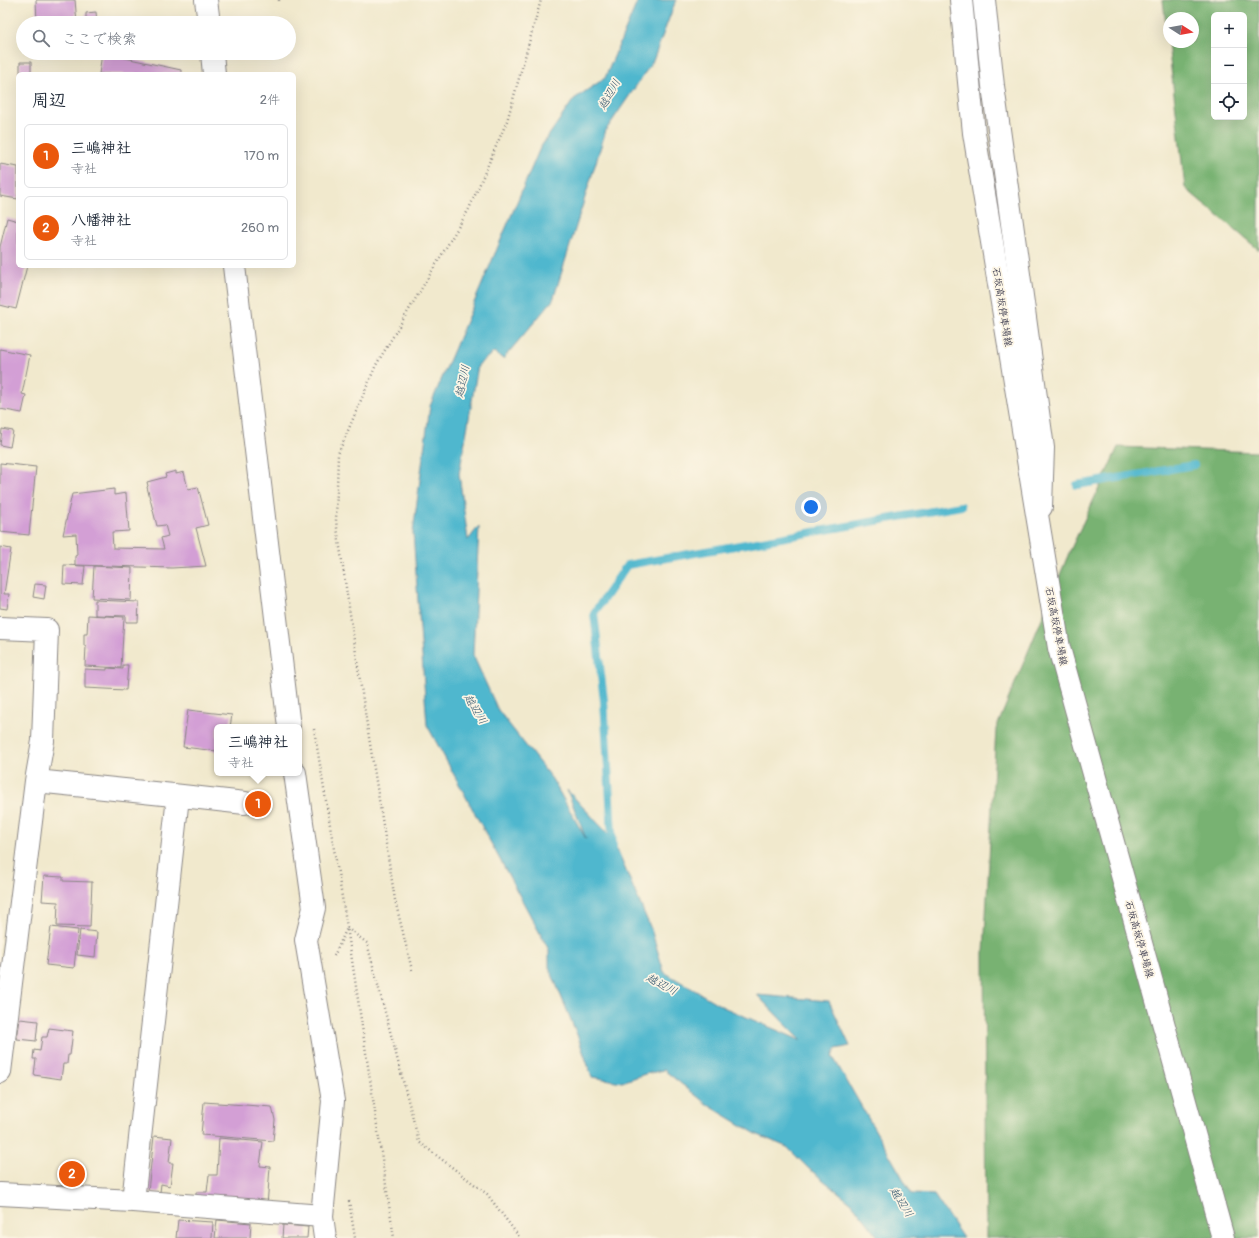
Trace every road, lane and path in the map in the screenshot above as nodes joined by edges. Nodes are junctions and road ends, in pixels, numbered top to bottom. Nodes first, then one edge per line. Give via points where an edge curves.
1 (206, 0) edge
2 (541, 0) edge
3 (961, 0) edge
4 (984, 0) edge
5 (208, 16) edge
6 (213, 60) edge
7 (214, 72) edge
8 (234, 268) edge
9 (1040, 535) junction
10 (0, 628) edge
11 (289, 724) edge
12 (295, 776) edge
13 (36, 781) junction
14 (173, 795) junction
15 (245, 803) dead end
16 (8, 943) edge
17 (412, 970) dead end
18 (0, 1072) edge
19 (0, 1194) edge
20 (132, 1201) junction
21 (322, 1216) junction
22 (325, 1238) edge
23 (394, 1238) edge
24 (520, 1238) edge
25 (1223, 1238) edge

1 - 5 street
2 - 17 path via 507,121 469,209 376,366 338,454 336,521 395,900
3 - 9 street, 石坂高坂停車場線 via 974,133
4 - 9 street via 993,86 1043,448
6 - 7 street
8 - 11 street
9 - 25 street, 石坂高坂停車場線 via 1059,648
10 - 13 street via 47,630 43,741
12 - 21 street via 314,908 306,940 333,1101
13 - 14 street
13 - 16 street
14 - 15 street
14 - 20 street via 177,806
16 - 18 street
19 - 20 street
20 - 21 street
21 - 22 street
23 - 24 path via 347,927 367,943 419,1142 487,1194

